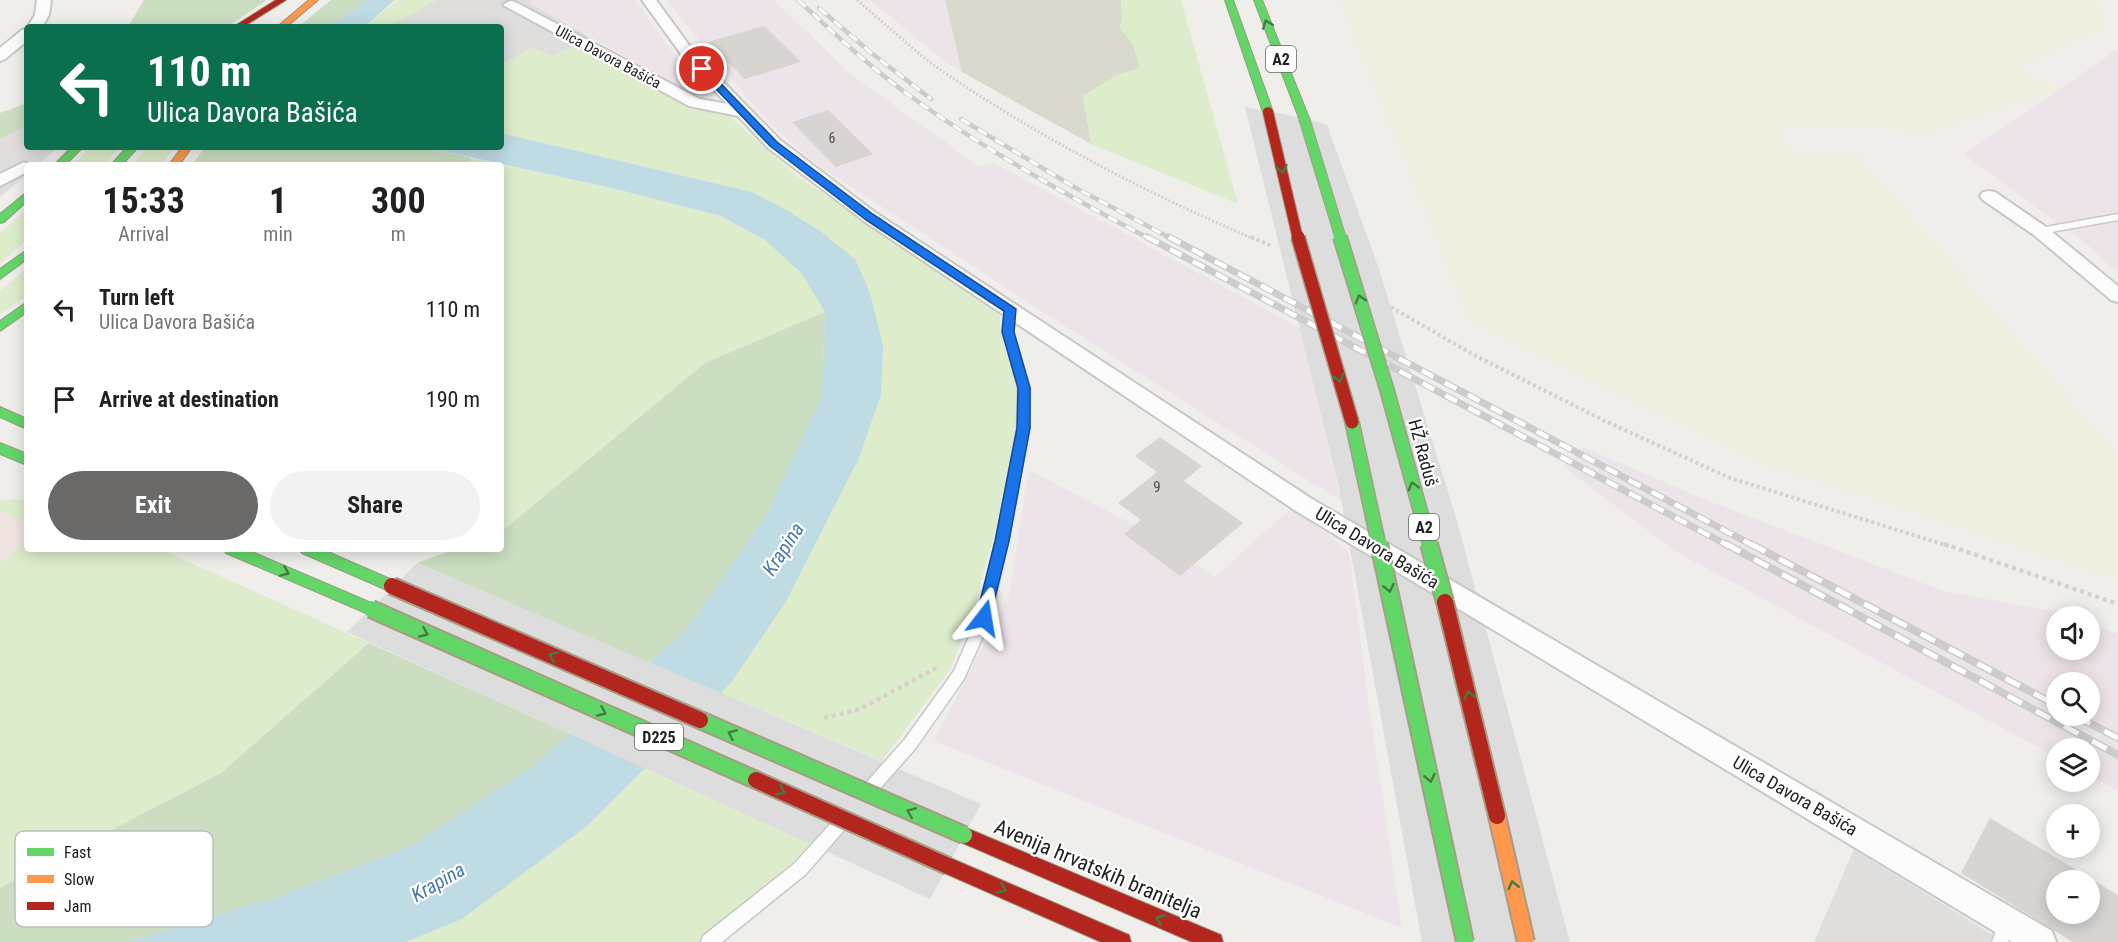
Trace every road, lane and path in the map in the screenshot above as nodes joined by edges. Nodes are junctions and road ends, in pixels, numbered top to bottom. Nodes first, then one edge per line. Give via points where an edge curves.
1 (44, 0) edge
2 (282, 0) edge
3 (299, 0) edge
4 (314, 0) edge
5 (649, 0) edge
6 (857, 0) edge
7 (1229, 0) edge
8 (1258, 0) edge
9 (510, 5) dead end
10 (36, 24) edge
11 (242, 24) edge
12 (263, 24) edge
13 (285, 24) edge
14 (24, 36) edge
15 (0, 56) edge
16 (742, 112) junction
17 (75, 150) edge
18 (130, 150) edge
19 (62, 162) edge
20 (119, 162) edge
21 (24, 167) dead end
22 (0, 181) edge
23 (1989, 196) dead end
24 (24, 198) edge
25 (2118, 217) edge
26 (0, 220) edge
27 (2040, 231) junction
28 (1278, 249) dead end
29 (24, 255) edge
30 (0, 275) edge
31 (2118, 296) edge
32 (1383, 302) dead end
33 (24, 308) edge
34 (1010, 309) junction
35 (4, 322) edge
36 (0, 412) edge
37 (24, 423) edge
38 (0, 448) edge
39 (24, 459) edge
40 (238, 552) edge
41 (313, 552) edge
42 (2118, 604) edge
43 (970, 650) junction
44 (824, 718) dead end
45 (2004, 932) edge
46 (709, 942) edge
47 (1122, 942) edge
48 (1214, 942) edge
49 (1464, 942) edge
50 (1526, 942) edge
51 (2041, 942) edge

1 - 10 street via 45,8
2 - 11 main road
3 - 12 main road
4 - 13 main road
5 - 16 street, Ulica Davora Bašića via 689,55
6 - 28 path via 944,72 1033,128 1169,202
7 -> 49 main road, A2, bridge via 1268,112 1296,230 1358,443
50 -> 8 main road, HŽ Raduš / A2, bridge via 1466,681 1412,479 1304,118
9 - 16 street, Ulica Davora Bašića via 694,103
14 - 15 street
16 - 34 street, Ulica Davora Bašića via 774,144 870,217
17 - 19 main road
18 - 20 main road
21 - 22 street
23 - 27 street
24 - 26 main road
25 - 27 lane
27 - 31 street
29 - 30 main road
32 - 42 path via 1474,355 1730,478 1971,553
33 - 35 main road
34 - 43 lane via 1008,332 1024,388 1023,428 984,618
34 - 45 street, Ulica Davora Bašića via 1304,505
36 - 37 main road
38 - 39 main road
40 -> 47 main road, D225, bridge
48 -> 41 main road, Avenija hrvatskih branitelja / D225, bridge
43 - 44 path via 860,710
43 - 46 lane via 959,675 910,744 800,869
45 - 51 street, Ulica Davora Bašića

